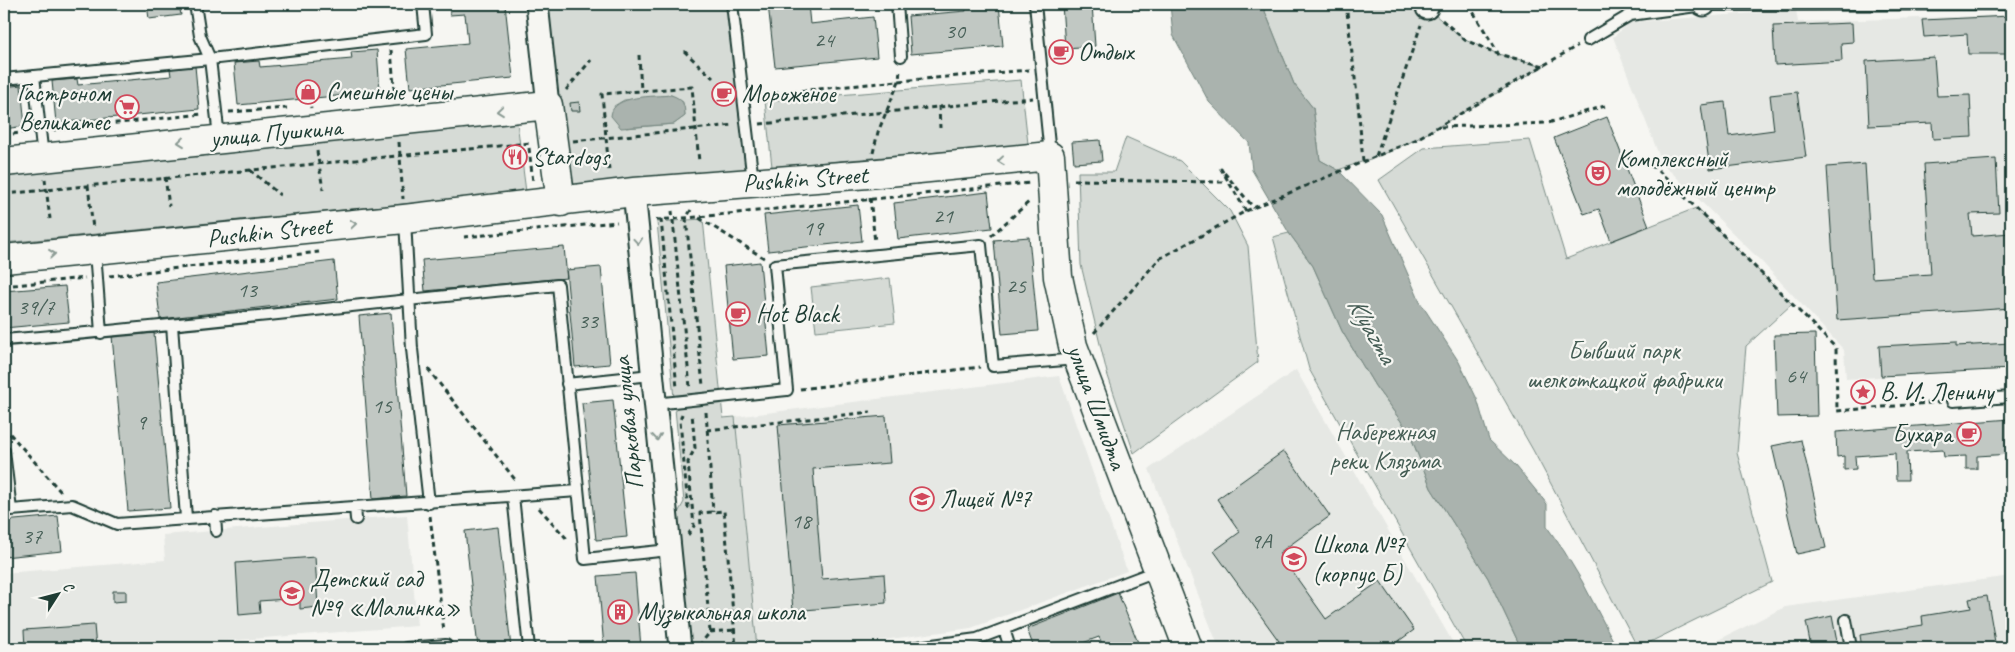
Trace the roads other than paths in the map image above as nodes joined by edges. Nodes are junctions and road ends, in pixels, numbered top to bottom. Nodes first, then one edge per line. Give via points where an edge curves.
1 (195, 4) edge
2 (423, 4) edge
3 (537, 4) edge
4 (732, 4) edge
5 (897, 4) edge
6 (1035, 4) edge
7 (2011, 4) edge
8 (1703, 5) edge
9 (1588, 40) road end
10 (901, 56) dead end
11 (210, 59) junction
12 (34, 76) junction
13 (4, 79) edge
14 (556, 98) junction
15 (219, 138) junction
16 (43, 158) junction
17 (4, 162) edge
18 (1044, 179) junction
19 (754, 183) junction
20 (634, 192) junction
21 (548, 203) junction
22 (404, 219) junction
23 (95, 250) junction
24 (4, 259) edge
25 (410, 299) junction
26 (172, 325) junction
27 (101, 333) junction
28 (4, 340) edge
29 (1078, 359) junction
30 (651, 375) junction
31 (568, 384) junction
32 (2011, 397) edge
33 (1953, 401) road end
34 (654, 404) junction
35 (4, 451) edge
36 (578, 491) junction
37 (513, 496) junction
38 (429, 502) junction
39 (355, 507) junction
40 (215, 516) junction
41 (186, 518) junction
42 (356, 519) dead end
43 (216, 531) dead end
44 (678, 544) junction
45 (1158, 570) junction
46 (1846, 620) dead end
47 (1004, 629) junction
48 (446, 646) edge
49 (406, 648) edge
50 (529, 648) edge
51 (680, 648) edge
52 (910, 648) edge
53 (1010, 648) edge
54 (1188, 648) edge
55 (1851, 648) edge

1 - 11 lane via 200,36
2 - 11 lane via 426,34
3 - 14 street
4 - 19 lane
5 - 10 lane
6 - 18 lane
7 - 8 lane
8 - 9 lane via 1630,15
11 - 12 lane
11 - 15 lane
12 - 13 lane
12 - 16 lane
14 -> 15 street, улица Пушкина
14 - 21 street
15 -> 16 street, улица Пушкина
16 - 17 street, улица Пушкина
18 -> 19 street, Pushkin Street via 868,174
18 - 29 street, улица Шмидта via 1058,277
19 - 20 street, Pushkin Street
20 - 21 street, Pushkin Street
20 -> 30 street, Парковая улица
21 - 22 street, Pushkin Street
23 -> 22 street, Pushkin Street
22 - 25 lane
24 -> 23 street, Pushkin Street
23 - 27 lane
25 - 26 lane
25 - 31 lane via 558,285
25 - 38 lane via 412,349
26 - 27 lane
26 - 41 lane
27 - 28 lane
29 - 34 lane via 993,366 981,245 775,265 787,390
29 - 45 street, улица Шмидта
30 - 31 lane
30 - 34 street, Парковая улица
31 - 36 lane
32 - 33 lane
34 -> 44 street, Парковая улица
35 - 41 lane via 11,510 72,505 116,524
36 - 37 lane
36 - 44 lane via 585,559
37 - 38 lane
37 - 50 lane
38 - 39 lane
39 - 40 lane
39 - 42 lane
40 - 41 lane
40 - 43 lane
44 - 51 street, Парковая улица
45 - 47 lane
45 - 54 street, улица Шмидта
46 - 55 lane
47 - 52 lane via 977,639
47 - 53 lane
48 - 49 lane

